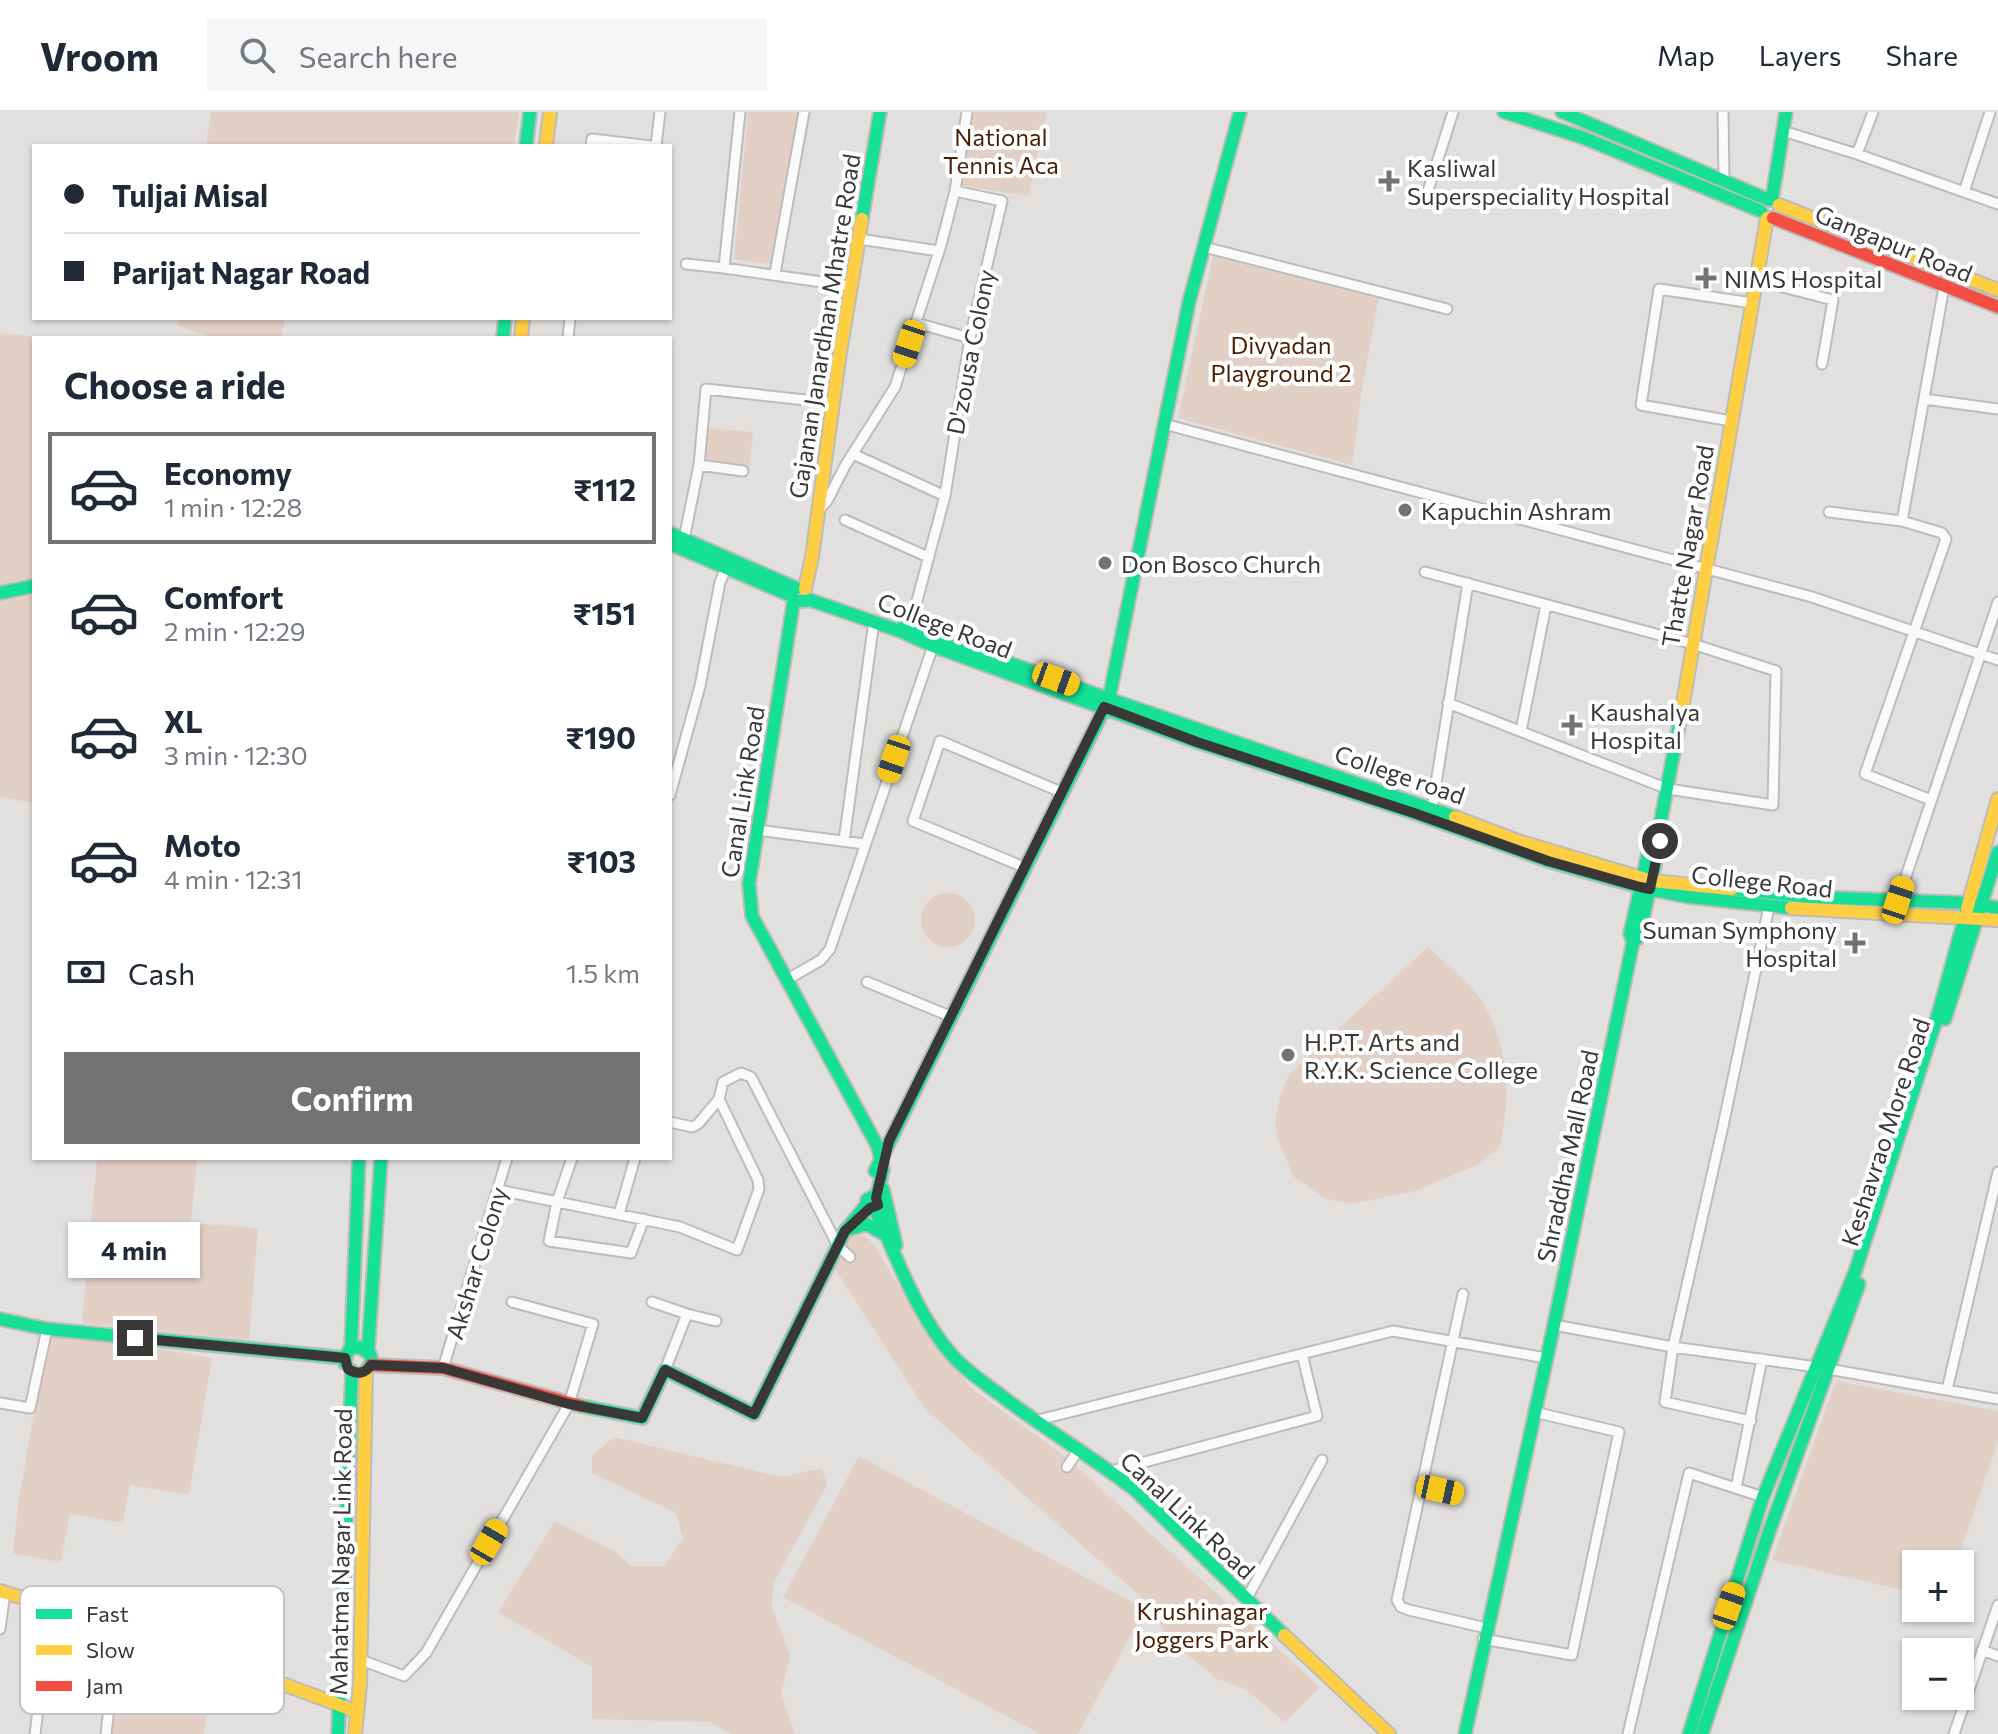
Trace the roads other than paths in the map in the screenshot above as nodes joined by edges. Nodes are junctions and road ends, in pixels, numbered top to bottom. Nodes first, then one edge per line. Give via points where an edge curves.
1 (530, 112) edge
2 (550, 112) edge
3 (660, 112) edge
4 (740, 112) edge
5 (804, 112) edge
6 (880, 112) edge
7 (967, 112) edge
8 (1240, 112) edge
9 (1453, 112) edge
10 (1504, 112) edge
11 (1562, 112) edge
12 (1723, 112) edge
13 (1786, 112) edge
14 (1873, 112) edge
15 (1990, 112) edge
16 (1783, 131) junction
17 (526, 144) edge
18 (546, 144) edge
19 (591, 144) edge
20 (636, 144) edge
21 (653, 144) edge
22 (1857, 154) junction
23 (1724, 180) junction
24 (955, 191) junction
25 (1964, 192) junction
26 (1427, 194) dead end
27 (1998, 204) edge
28 (1770, 208) junction
29 (859, 239) junction
30 (1204, 247) junction
31 (939, 251) junction
32 (686, 264) dead end
33 (724, 268) junction
34 (775, 273) junction
35 (1756, 280) junction
36 (850, 286) junction
37 (1944, 287) junction
38 (1998, 290) edge
39 (1752, 303) junction
40 (1998, 307) edge
41 (1447, 309) dead end
42 (916, 323) junction
43 (970, 338) junction
44 (1822, 364) dead end
45 (1924, 399) junction
46 (833, 403) junction
47 (1998, 409) edge
48 (1731, 421) junction
49 (1164, 424) junction
50 (853, 454) junction
51 (699, 465) junction
52 (743, 471) dead end
53 (945, 496) junction
54 (1829, 512) dead end
55 (817, 513) junction
56 (845, 520) dead end
57 (1902, 521) junction
58 (672, 534) edge
59 (684, 539) junction
60 (672, 545) edge
61 (928, 557) junction
62 (726, 569) junction
63 (1705, 571) junction
64 (1425, 572) dead end
65 (1468, 583) junction
66 (32, 586) edge
67 (0, 593) edge
68 (799, 594) junction
69 (1998, 602) edge
70 (1546, 605) junction
71 (874, 621) junction
72 (910, 627) junction
73 (1913, 630) junction
74 (1693, 644) junction
75 (933, 646) junction
76 (1981, 654) junction
77 (1998, 660) edge
78 (1106, 703) junction
79 (1448, 703) junction
80 (1521, 731) junction
81 (672, 788) edge
82 (1668, 789) junction
83 (1061, 792) junction
84 (1998, 799) edge
85 (1931, 800) junction
86 (1432, 808) junction
87 (757, 830) junction
88 (844, 841) junction
89 (865, 844) junction
90 (1998, 852) edge
91 (1026, 868) junction
92 (1646, 884) junction
93 (1898, 900) junction
94 (1808, 903) junction
95 (1769, 907) junction
96 (1998, 908) edge
97 (1973, 911) junction
98 (1998, 920) edge
99 (788, 979) junction
100 (867, 982) dead end
101 (952, 1017) junction
102 (719, 1099) junction
103 (672, 1122) edge
104 (359, 1160) edge
105 (381, 1160) edge
106 (506, 1160) edge
107 (571, 1160) edge
108 (634, 1160) edge
109 (880, 1169) junction
110 (1998, 1172) edge
111 (499, 1190) junction
112 (557, 1202) junction
113 (873, 1203) junction
114 (619, 1214) junction
115 (644, 1219) junction
116 (850, 1228) junction
117 (891, 1237) junction
118 (838, 1246) junction
119 (850, 1257) dead end
120 (1463, 1294) dead end
121 (512, 1302) dead end
122 (652, 1302) dead end
123 (687, 1314) junction
124 (0, 1319) edge
125 (716, 1321) dead end
126 (1554, 1325) junction
127 (47, 1329) junction
128 (1453, 1342) junction
129 (1673, 1347) junction
130 (368, 1351) junction
131 (348, 1353) junction
132 (1302, 1354) junction
133 (1546, 1358) junction
134 (1762, 1359) junction
135 (368, 1368) junction
136 (443, 1368) junction
137 (1823, 1368) junction
138 (665, 1370) junction
139 (352, 1371) junction
140 (1947, 1390) junction
141 (1998, 1399) edge
142 (0, 1403) edge
143 (569, 1404) junction
144 (1534, 1412) junction
145 (1034, 1421) junction
146 (1751, 1421) junction
147 (1079, 1449) junction
148 (1322, 1460) dead end
149 (1067, 1467) dead end
150 (1111, 1471) junction
151 (1422, 1486) junction
152 (1736, 1488) junction
153 (1457, 1494) dead end
154 (1763, 1497) junction
155 (2, 1592) edge
156 (1246, 1600) junction
157 (1998, 1605) edge
158 (0, 1629) edge
159 (1485, 1634) junction
160 (1982, 1650) junction
161 (1998, 1656) edge
162 (361, 1660) junction
163 (284, 1683) edge
164 (341, 1706) junction
165 (357, 1712) junction
166 (38, 1714) edge
167 (108, 1714) edge
168 (35, 1734) edge
169 (106, 1734) edge
170 (338, 1734) edge
171 (355, 1734) edge
172 (1389, 1734) edge
173 (1465, 1734) edge
174 (1628, 1734) edge
175 (1689, 1734) edge
176 (1702, 1734) edge
177 (1954, 1734) edge

1 - 17 street
2 - 18 street
3 - 21 street
4 - 33 street
5 - 34 street
6 - 29 street, Gajanan Janardhan Mhatre Road
7 - 24 street
8 - 30 street
9 - 26 street
10 - 28 street, Gangapur Road
11 - 23 street, Gangapur Road
12 - 23 street
13 - 16 street, Thatte Nagar Road
14 - 22 street
15 - 25 street
16 - 22 street
16 - 28 street, Thatte Nagar Road
19 - 20 street via 592,139
22 - 25 street
23 - 28 street, Gangapur Road
24 - 31 street
24 - 43 street, D'zousa Colony via 1002,201
25 - 27 street
28 - 35 street, Thatte Nagar Road
28 - 37 street, Gangapur Road
28 - 38 street, Gangapur Road
29 - 31 street
29 - 36 street, Gajanan Janardhan Mhatre Road
30 - 41 street
30 - 49 street
31 - 42 street
32 - 33 street
33 - 34 street
34 - 36 street
35 - 39 street, Thatte Nagar Road
35 - 44 street via 1833,300
36 - 46 street, Gajanan Janardhan Mhatre Road
37 - 40 street, Gangapur Road
37 - 45 street
39 - 48 street, Thatte Nagar Road
39 - 48 street via 1659,289 1641,405
42 - 43 street
42 - 50 street via 895,387
43 - 53 street, D'zousa Colony
45 - 47 street
45 - 57 street
46 - 51 street via 706,389
46 - 55 street, Gajanan Janardhan Mhatre Road
48 - 63 street, Thatte Nagar Road
49 - 63 street
49 - 78 street
50 - 53 street
50 - 55 street
51 - 52 street
51 - 59 street
53 - 61 street, D'zousa Colony
54 - 57 street
55 - 68 street, Gajanan Janardhan Mhatre Road via 812,557
56 - 61 street
57 - 73 street via 1942,533 1946,539
58 - 59 street, College road
59 - 68 street, College road
60 - 62 street, College Road
61 - 72 street, D'zousa Colony
62 - 68 street, College Road
62 - 81 street
63 - 73 street via 1812,597
63 - 74 street, Thatte Nagar Road
64 - 65 street
65 - 70 street
65 - 79 street
66 - 67 street
68 - 71 street, College Road
68 - 72 street, College road
68 - 87 street, Canal Link Road
69 - 76 street
70 - 74 street
70 - 80 street
71 - 75 street, College Road
71 - 88 street
72 - 78 street, College road
73 - 76 street
73 - 85 street via 1865,774
74 - 82 street, Thatte Nagar Road
74 - 82 street via 1776,671 1773,805
75 - 78 street, College Road
75 - 89 street
76 - 77 street
76 - 85 street
78 - 83 street
78 - 86 street, College road
78 - 92 street, College Road via 1197,742 1548,861
79 - 80 street
79 - 86 street
80 - 82 street
82 - 92 street, Thatte Nagar Road via 1659,830 1651,840
83 - 91 street
83 - 91 street via 940,741 913,821
84 - 97 street
85 - 93 street
86 - 92 street, College road
87 - 88 street
87 - 99 street, Canal Link Road via 748,902
88 - 89 street
89 - 99 street via 830,949
90 - 97 street
91 - 101 street
92 - 94 street, College road
92 - 95 street, College Road
92 - 126 street, Shraddha Mall Road
93 - 94 street, College road
93 - 97 street, College road
94 - 95 street, College Road
94 - 97 street, College Road
95 - 129 street
96 - 97 street, College road
97 - 98 street, College Road
97 - 137 street, Keshavrao More Road
99 - 109 street, Canal Link Road via 878,1147
100 - 101 street
101 - 109 street
102 - 103 street via 692,1127
102 - 115 street via 758,1180 737,1250
102 - 118 street via 723,1082 741,1073 751,1077
104 - 131 street
105 - 130 street
106 - 111 street, Akshar Colony
107 - 112 street
108 - 114 street
109 - 113 street
109 - 117 street, Canal Link Road
110 - 140 street
111 - 112 street
111 - 136 street, Akshar Colony
112 - 114 street
112 - 115 street via 549,1241 631,1253
113 - 116 street
113 - 117 street, Canal Link Road
114 - 115 street
116 - 117 street via 872,1225
116 - 118 street
117 - 145 street, Canal Link Road via 921,1308 951,1354
118 - 119 street
118 - 138 street via 754,1414
120 - 128 street
121 - 143 street via 593,1324
122 - 123 street
123 - 125 street
123 - 138 street
124 - 127 street
126 - 129 street
126 - 133 street, Shraddha Mall Road
127 - 131 street
127 - 142 street via 30,1408
128 - 132 street via 1393,1331
128 - 133 street
128 - 151 street
129 - 134 street
129 - 146 street via 1665,1402
130 - 131 street via 360,1347
130 - 135 street
131 - 139 street via 346,1365
132 - 145 street
132 - 150 street via 1317,1416
133 - 144 street
134 - 137 street
134 - 146 street
135 - 136 street
135 - 139 street
135 - 162 street, Mahatma Nagar Link Road
136 - 143 street
137 - 140 street
137 - 154 street
137 - 176 street
138 - 143 street via 642,1418
139 - 164 street, Mahatma Nagar Link Road
140 - 141 street
143 - 162 street via 426,1653 404,1676
144 - 159 street
144 - 159 street via 1619,1432 1572,1655
145 - 147 street, Canal Link Road
146 - 152 street
147 - 149 street
147 - 150 street, Canal Link Road
148 - 156 street
150 - 156 street, Canal Link Road
151 - 153 street
151 - 159 street via 1397,1600 1401,1607
152 - 154 street
152 - 174 street via 1689,1473
154 - 175 street
155 - 158 street
156 - 172 street, Canal Link Road
157 - 160 street
159 - 173 street
160 - 161 street
160 - 177 street
162 - 165 street, Mahatma Nagar Link Road
163 - 164 street
164 - 165 street
164 - 170 street, Mahatma Nagar Link Road
165 - 171 street, Mahatma Nagar Link Road
166 - 168 street
167 - 169 street

